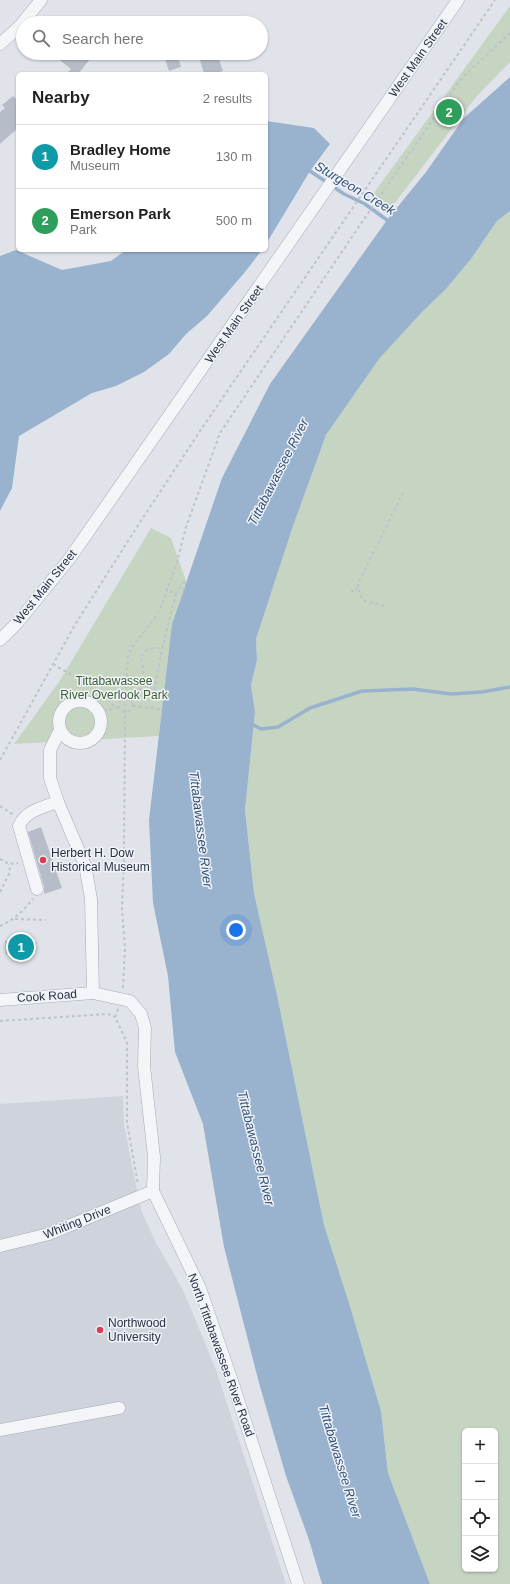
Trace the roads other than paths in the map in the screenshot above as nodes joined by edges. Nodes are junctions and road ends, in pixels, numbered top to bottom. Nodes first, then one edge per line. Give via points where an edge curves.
1 (41, 0) edge
2 (458, 0) edge
3 (28, 16) edge
4 (16, 30) edge
5 (0, 44) edge
6 (0, 640) edge
7 (60, 730) junction
8 (58, 802) junction
9 (37, 889) road end
10 (93, 993) junction
11 (0, 1000) edge
12 (148, 1193) junction
13 (0, 1246) edge
14 (119, 1408) dead end
15 (0, 1430) edge
16 (298, 1584) edge

1 - 3 street
2 - 6 street, West Main Street via 70,558 18,622
4 - 5 street
7 - 7 street via 68,740 82,743 98,732 100,718 91,704 74,702 61,712
7 - 8 street via 50,750 50,778
8 - 9 street via 34,810 22,819 19,826
8 - 10 street via 85,865 91,899
10 - 11 street, Cook Road
10 - 12 street, North Tittabawassee River Road via 130,1001 141,1014 145,1028 144,1066 154,1156
12 - 13 street, Whiting Drive via 49,1234
12 - 16 street, North Tittabawassee River Road via 200,1288
14 - 15 street

